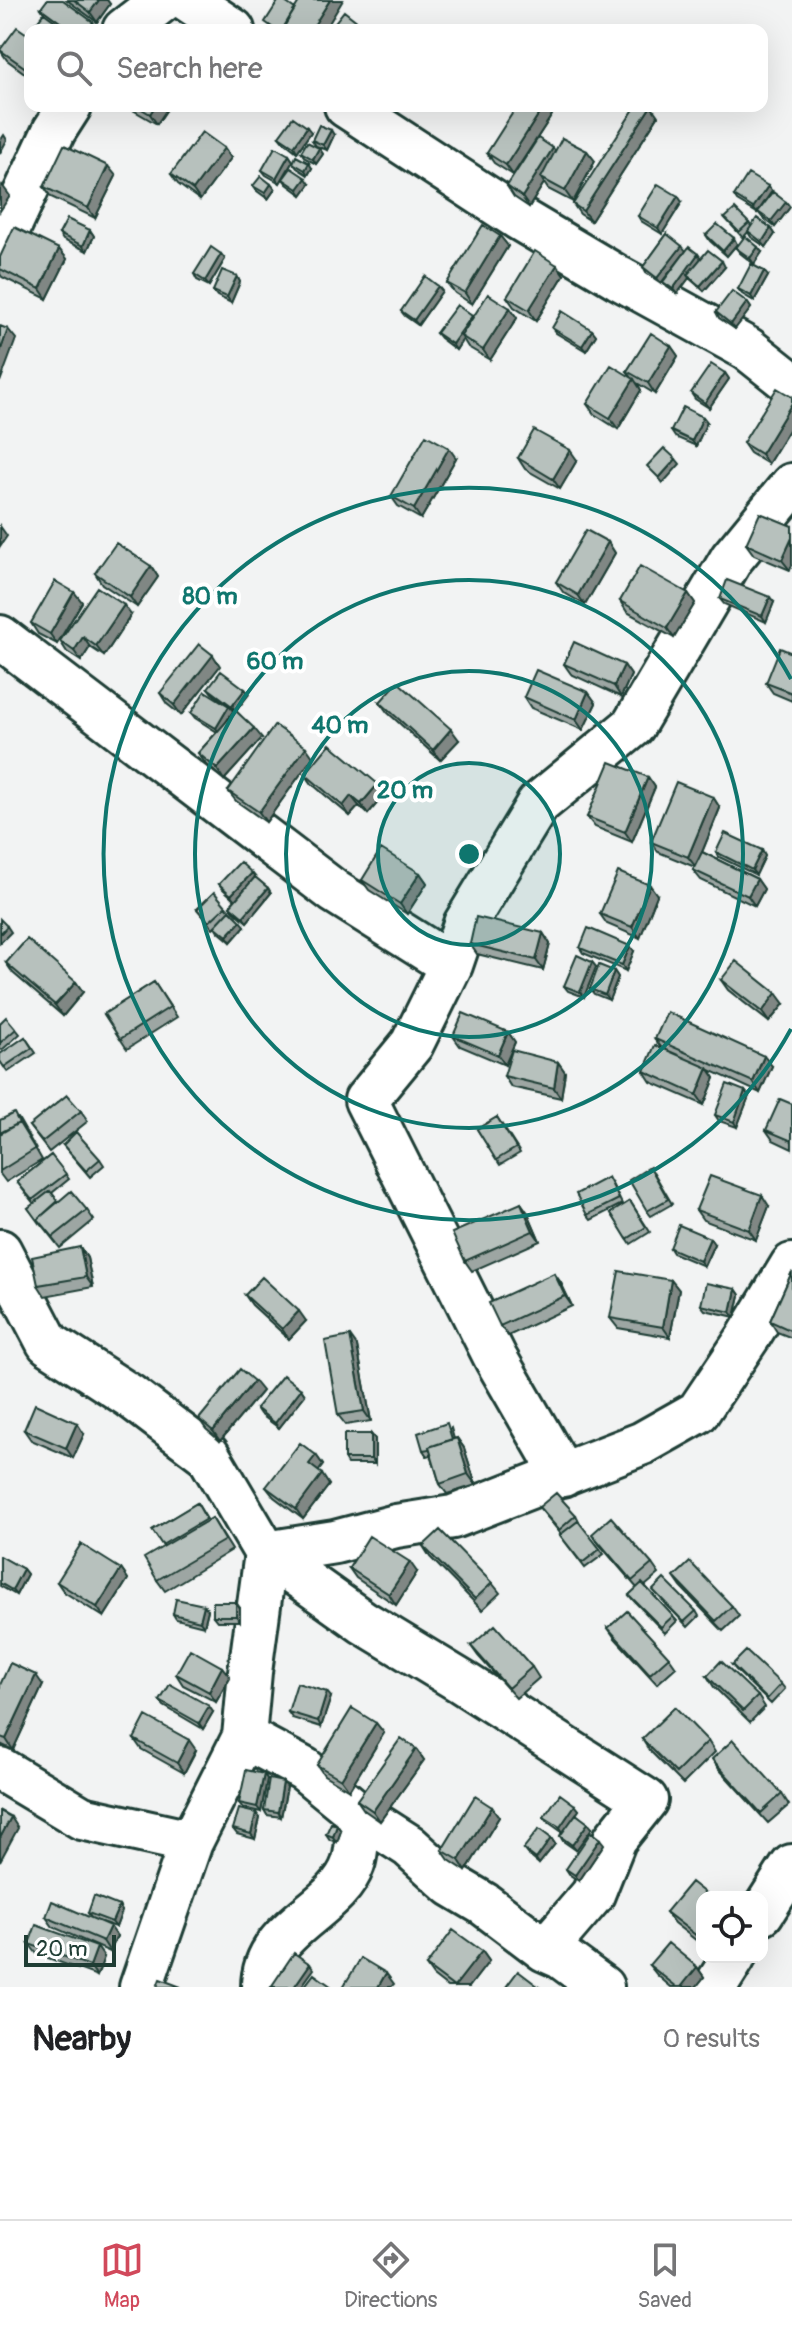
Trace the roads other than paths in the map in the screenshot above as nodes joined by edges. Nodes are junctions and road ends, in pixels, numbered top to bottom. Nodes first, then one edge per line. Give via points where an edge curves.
1 (163, 0) edge
2 (188, 0) edge
3 (132, 24) edge
4 (224, 24) edge
5 (66, 112) edge
6 (355, 112) edge
7 (0, 247) edge
8 (792, 384) edge
9 (792, 485) edge
10 (0, 637) edge
11 (451, 965) junction
12 (792, 1265) edge
13 (3, 1267) edge
14 (563, 1475) junction
15 (266, 1553) junction
16 (244, 1737) junction
17 (0, 1769) edge
18 (359, 1814) junction
19 (191, 1842) junction
20 (792, 1866) edge
21 (768, 1904) edge
22 (545, 1950) junction
23 (730, 1963) edge
24 (141, 1987) edge
25 (263, 1987) edge
26 (602, 1987) edge
27 (715, 1987) edge

1 - 3 street
2 - 4 street
5 - 7 street
6 - 8 street via 518,218 748,349
9 - 11 street via 732,558 633,726 538,804 465,924
10 - 11 street via 335,892
11 - 14 street via 412,1044 366,1100 496,1359
12 - 14 street via 698,1412 643,1443
13 - 15 street via 48,1343 208,1455
14 - 15 street via 453,1517
15 - 16 street
15 - 22 street via 363,1622 646,1800 615,1839 593,1894
16 - 18 street via 304,1769
16 - 19 street
17 - 19 street via 82,1818
18 - 22 street
18 - 25 street via 353,1865 333,1894 290,1928 263,1970
19 - 24 street
20 - 21 street
22 - 26 street
23 - 27 street

